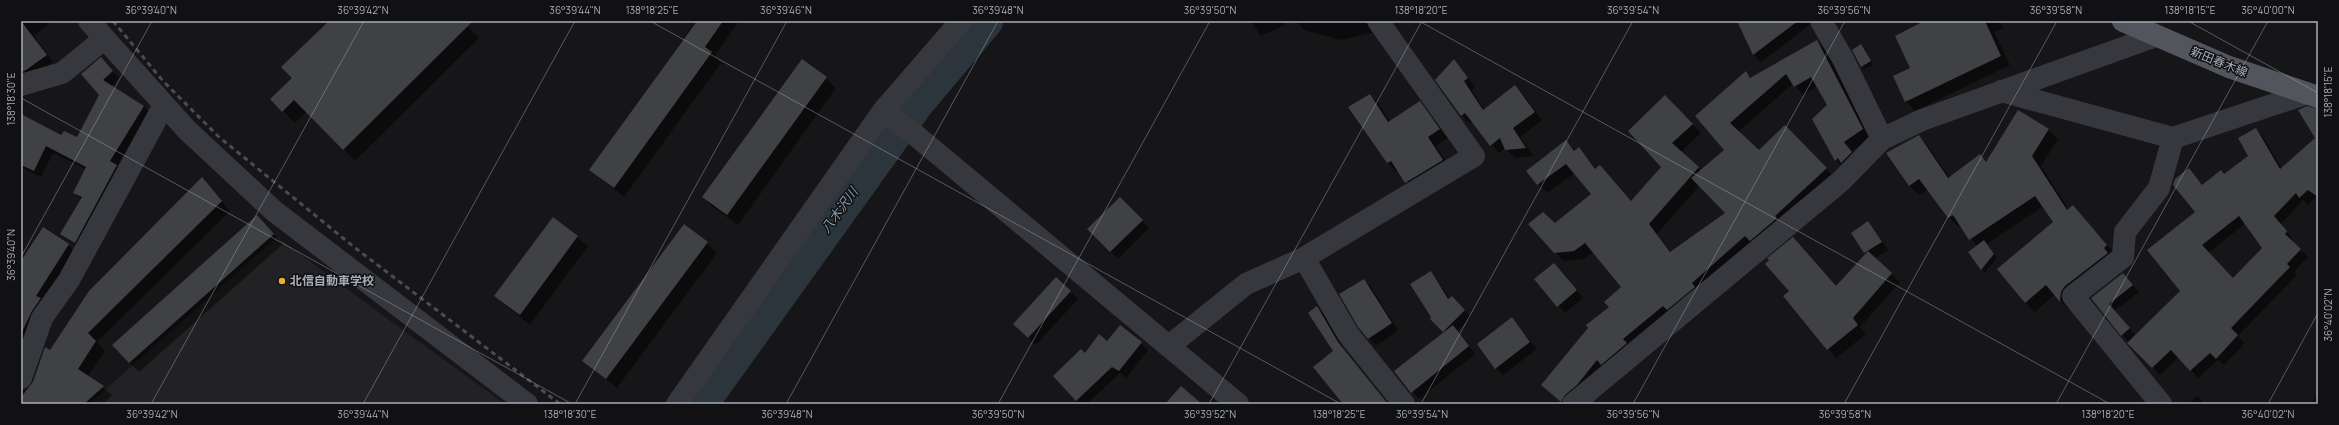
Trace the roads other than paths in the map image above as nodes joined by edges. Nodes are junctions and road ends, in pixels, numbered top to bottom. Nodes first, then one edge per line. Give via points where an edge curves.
1 (89, 21) edge
2 (961, 21) edge
3 (1378, 21) edge
4 (1821, 21) edge
5 (2123, 21) edge
6 (2156, 36) junction
7 (104, 39) junction
8 (21, 84) edge
9 (2001, 91) junction
10 (2311, 95) edge
11 (164, 105) junction
12 (887, 114) junction
13 (2173, 138) junction
14 (1882, 139) junction
15 (1304, 258) junction
16 (1169, 346) junction
17 (21, 378) edge
18 (527, 404) edge
19 (677, 404) edge
20 (1238, 404) edge
21 (1404, 404) edge
22 (1573, 404) edge
23 (2161, 404) edge

1 - 7 street
2 - 12 street
3 - 15 street via 1474,156
4 - 14 street via 1843,59
5 - 6 main road, 新田春木線
6 - 9 street
6 - 10 main road, 新田春木線 via 2229,67
7 - 8 street via 62,74
7 - 11 street
9 - 13 street
9 - 14 street via 1922,120
10 - 13 street
11 - 17 street via 69,280 42,318
11 - 18 street via 187,130 274,211
12 - 16 street
12 - 19 street
13 - 23 street via 2159,188 2124,232 2122,257 2073,296
14 - 22 street via 1841,181
15 - 16 street via 1246,284
15 - 21 street via 1348,334
16 - 20 street

